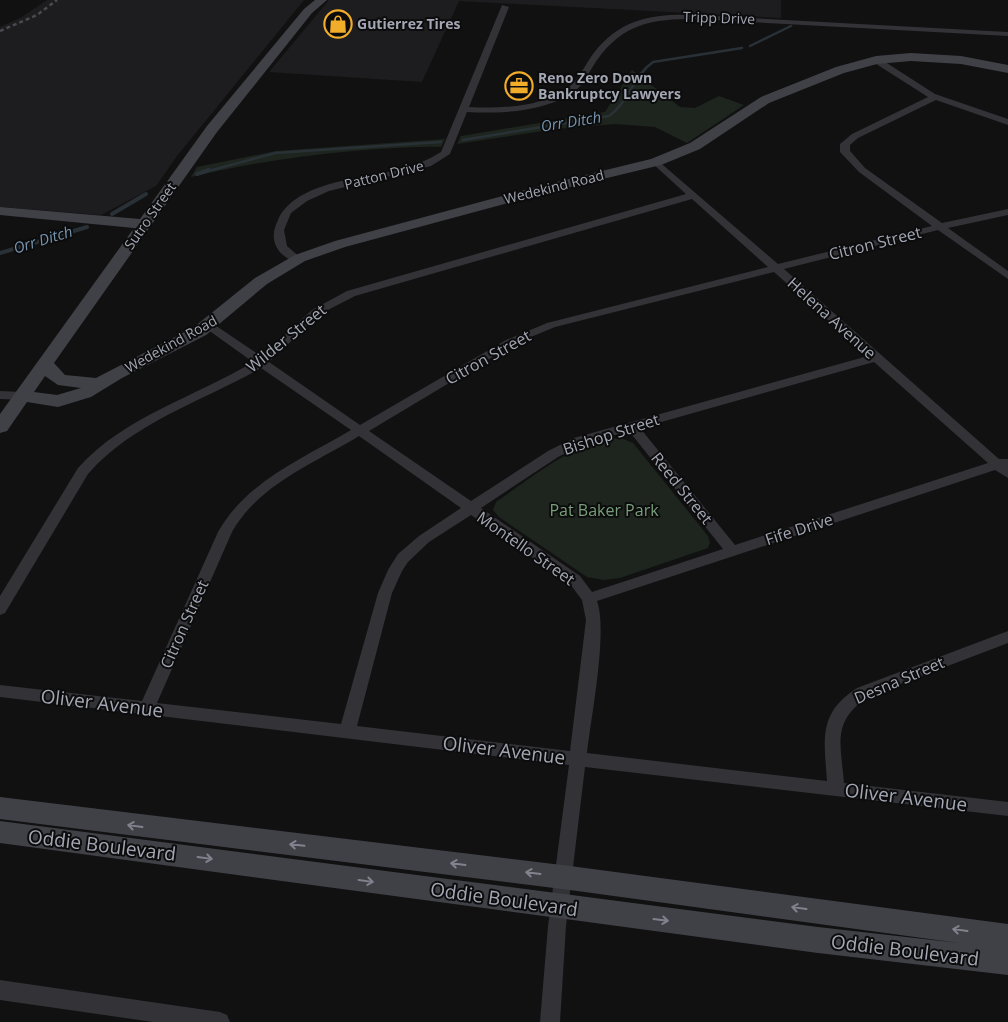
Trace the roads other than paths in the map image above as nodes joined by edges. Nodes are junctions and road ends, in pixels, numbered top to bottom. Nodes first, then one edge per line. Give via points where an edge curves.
1 (322, 0) edge
2 (309, 5) edge
3 (505, 6) dead end
4 (1008, 34) edge
5 (876, 60) junction
6 (1008, 69) edge
7 (936, 97) junction
8 (464, 109) junction
9 (1008, 122) edge
10 (656, 162) junction
11 (694, 195) junction
12 (0, 211) edge
13 (1008, 212) edge
14 (144, 224) junction
15 (940, 226) junction
16 (297, 259) junction
17 (776, 268) junction
18 (1008, 276) edge
19 (208, 325) junction
20 (876, 357) junction
21 (261, 363) junction
22 (46, 364) junction
23 (116, 374) junction
24 (90, 382) junction
25 (0, 395) edge
26 (23, 396) junction
27 (632, 426) junction
28 (0, 427) edge
29 (358, 432) junction
30 (1004, 466) edge
31 (471, 509) junction
32 (732, 551) junction
33 (590, 598) junction
34 (0, 609) edge
35 (1008, 637) edge
36 (0, 691) edge
37 (147, 708) junction
38 (347, 732) junction
39 (579, 758) junction
40 (836, 788) junction
41 (0, 808) edge
42 (1008, 808) edge
43 (0, 832) edge
44 (563, 877) junction
45 (559, 907) junction
46 (1008, 937) edge
47 (1008, 962) edge
48 (0, 990) edge
49 (220, 1022) edge
50 (550, 1022) edge

1 - 2 main road, Sutro Street
2 - 14 main road, Sutro Street via 212,128
3 - 8 street, Patton Drive
4 - 8 street, Tripp Drive via 666,17 618,31 605,43 577,83 559,96 489,110
5 - 6 main road, Wedekind Road via 945,58
5 - 7 street
5 - 10 main road, Wedekind Road via 775,95 695,146
7 - 9 street
7 - 15 street via 855,136 844,148 852,162
8 - 16 street, Patton Drive via 448,149 438,159 319,192 292,206 283,216 278,238 281,249
10 - 11 street, Helena Avenue
10 - 16 main road, Wedekind Road via 340,244
11 - 17 street, Helena Avenue
11 - 21 street, Wilder Street via 351,294 317,311
12 - 14 main road
13 - 15 street, Citron Street
14 - 22 main road, Sutro Street
15 - 17 street, Citron Street
15 - 18 street
16 - 19 main road, Wedekind Road via 260,280
17 - 20 street, Helena Avenue
17 - 29 street, Citron Street via 530,332
19 - 21 street, Montello Street
19 - 23 main road, Wedekind Road
20 - 27 street, Bishop Street
20 - 30 street, Helena Avenue
21 - 29 street, Montello Street
21 - 34 street, Wilder Street via 124,435 100,452 83,471
22 - 24 main road via 50,373 63,382
22 - 26 main road, Sutro Street
23 - 24 main road, Wedekind Road
23 - 26 main road, Wedekind Road via 100,386 71,399 46,400
24 - 26 main road, Wedekind Road via 64,390
25 - 26 street, Wedekind Road
26 - 28 main road, Sutro Street
27 - 31 street, Bishop Street via 565,447
27 - 32 street, Reed Street
29 - 31 street, Montello Street
29 - 37 street, Citron Street via 260,490 238,510 225,532
30 - 32 street, Fife Drive
31 - 33 street, Montello Street via 575,580
31 - 38 street, Bishop Street via 424,539 395,570
32 - 33 street, Fife Drive
33 - 39 street, Montello Street via 594,614 593,637
35 - 40 street, Desna Street via 863,692 843,706 834,724
36 - 37 street, Oliver Avenue
37 - 38 street, Oliver Avenue
38 - 39 street, Oliver Avenue
39 - 40 street, Oliver Avenue
39 - 44 street, Montello Street
40 - 42 street, Oliver Avenue
44 -> 41 main road, Oddie Boulevard
43 -> 45 main road, Oddie Boulevard
44 - 45 street, Montello Street
46 -> 44 main road, Oddie Boulevard
45 -> 47 main road, Oddie Boulevard
45 - 50 street, Montello Street
48 - 49 street

